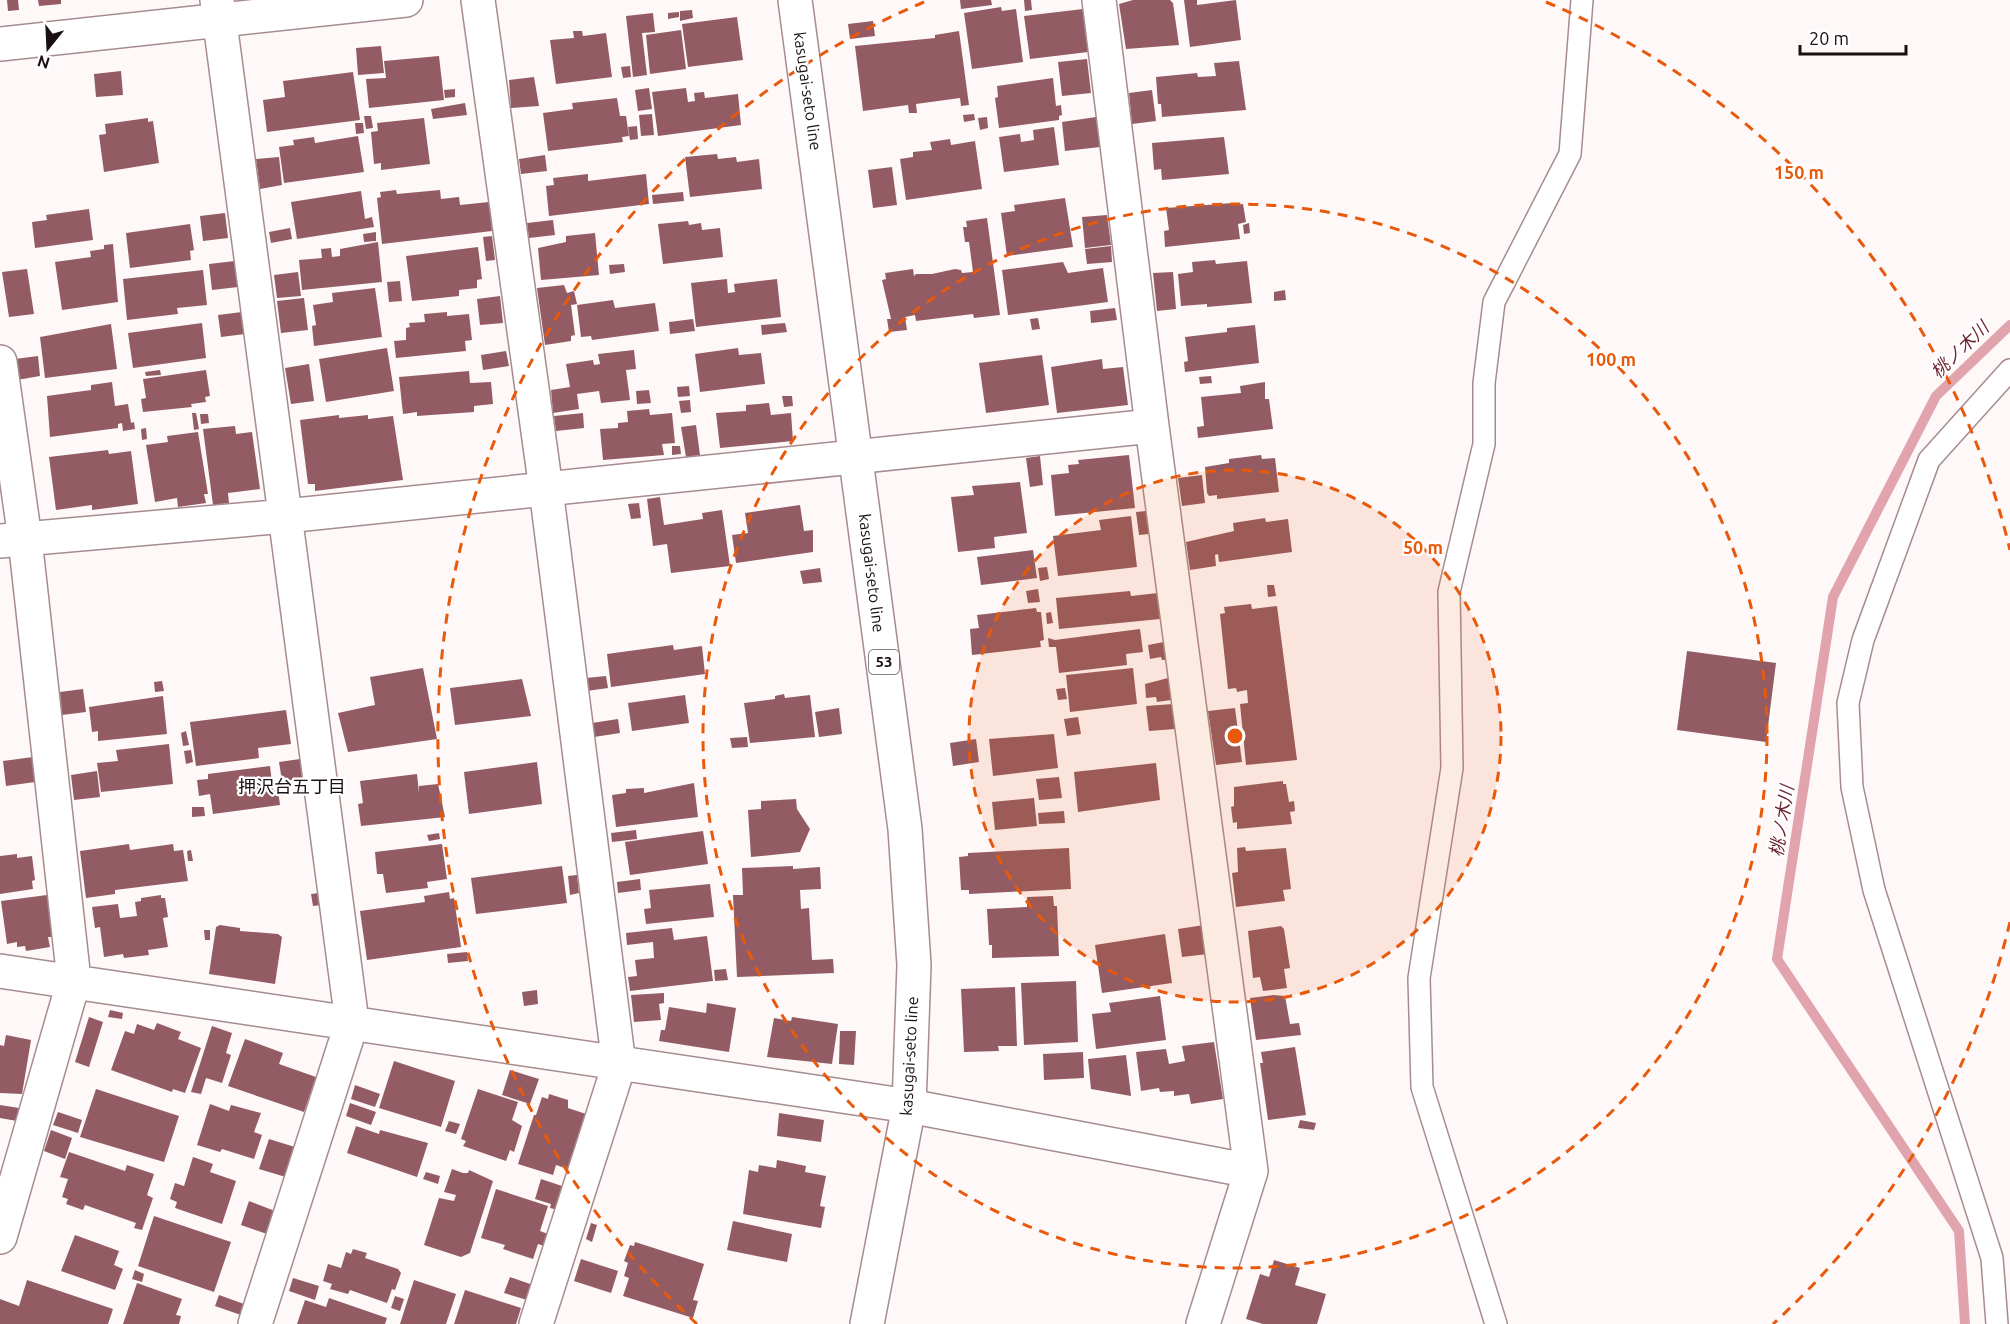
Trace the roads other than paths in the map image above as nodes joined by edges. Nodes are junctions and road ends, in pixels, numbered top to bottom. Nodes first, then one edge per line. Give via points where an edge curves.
1 (406, 0) edge
2 (478, 0) edge
3 (795, 0) edge
4 (1099, 0) edge
5 (1582, 0) edge
6 (218, 10) edge
7 (0, 44) edge
8 (0, 362) edge
9 (2010, 370) edge
10 (1152, 426) junction
11 (857, 457) junction
12 (546, 489) junction
13 (286, 516) junction
14 (12, 540) edge
15 (0, 971) edge
16 (75, 980) junction
17 (352, 1022) junction
18 (619, 1065) junction
19 (909, 1106) junction
20 (1251, 1171) junction
21 (1, 1230) edge
22 (255, 1324) edge
23 (536, 1324) edge
24 (867, 1324) edge
25 (1203, 1324) edge
26 (1496, 1324) edge
27 (1997, 1324) edge

1 - 6 street
2 - 12 street
3 - 11 street, kasugai-seto line / 53
4 - 10 street
5 - 26 lane via 1570,154 1494,302 1484,384 1484,444 1449,592 1452,768 1419,978 1422,1087
6 - 7 street
6 - 13 street
8 - 14 street
9 - 27 lane via 1929,460 1863,640 1848,703 1852,787 1874,891 1992,1258
10 - 11 street
10 - 20 street
11 - 12 street
11 - 19 street, kasugai-seto line / 53 via 905,829 914,965
12 - 13 street
12 - 18 street
13 - 14 street
13 - 17 street
14 - 16 street
15 - 16 street
16 - 17 street
16 - 21 street
17 - 18 street
17 - 22 street
18 - 19 street
18 - 23 street
19 - 20 street
19 - 24 street, kasugai-seto line / 53
20 - 25 street

